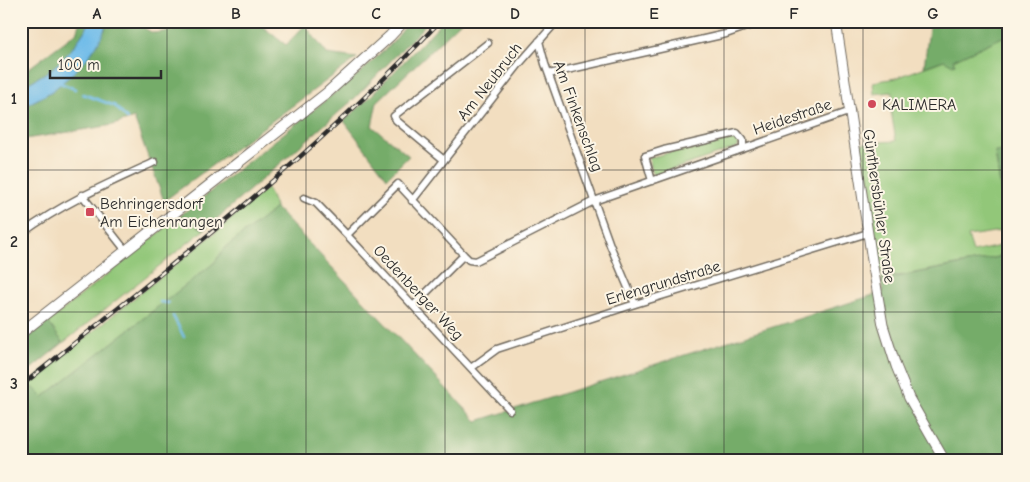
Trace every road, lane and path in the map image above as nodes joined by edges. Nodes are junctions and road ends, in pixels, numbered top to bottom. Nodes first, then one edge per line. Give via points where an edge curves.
1 (404, 21) edge
2 (557, 21) edge
3 (763, 21) edge
4 (836, 21) edge
5 (538, 41) junction
6 (488, 43) dead end
7 (549, 74) junction
8 (851, 111) junction
9 (743, 148) junction
10 (444, 160) junction
11 (155, 162) dead end
12 (652, 181) junction
13 (82, 195) junction
14 (304, 198) dead end
15 (412, 200) junction
16 (594, 201) junction
17 (868, 233) junction
18 (21, 234) edge
19 (347, 235) junction
20 (126, 251) junction
21 (464, 255) junction
22 (635, 304) junction
23 (413, 306) junction
24 (21, 333) edge
25 (471, 368) junction
26 (510, 410) dead end
27 (945, 461) edge

1 - 20 main road via 327,93
2 - 5 street, Am Neubruch
3 - 7 street via 726,34
4 - 8 street, Günthersbühler Straße
5 - 7 street, Am Finkenschlag
5 - 10 street, Am Neubruch
6 - 10 street, Am Neubruch via 394,116
7 - 16 street, Am Finkenschlag
8 - 9 street, Heidestraße
8 - 17 street, Günthersbühler Straße
9 - 12 street, Heidestraße
9 - 12 street, Heidestraße via 743,140 737,133 645,156
10 - 15 street, Am Neubruch
11 - 13 street
12 - 16 street, Heidestraße
13 - 18 street
13 - 20 street
14 - 19 street, Oedenberger Weg via 316,203
15 - 19 street via 398,184
15 - 21 street
16 - 21 street, Heidestraße via 476,261
16 - 22 street, Am Finkenschlag
17 - 22 street, Erlengrundstraße
17 - 27 street, Günthersbühler Straße via 888,344 917,414
19 - 23 street, Oedenberger Weg
20 - 24 main road
21 - 23 street
22 - 25 street, Erlengrundstraße via 497,349
23 - 25 street, Oedenberger Weg
25 - 26 street, Oedenberger Weg

